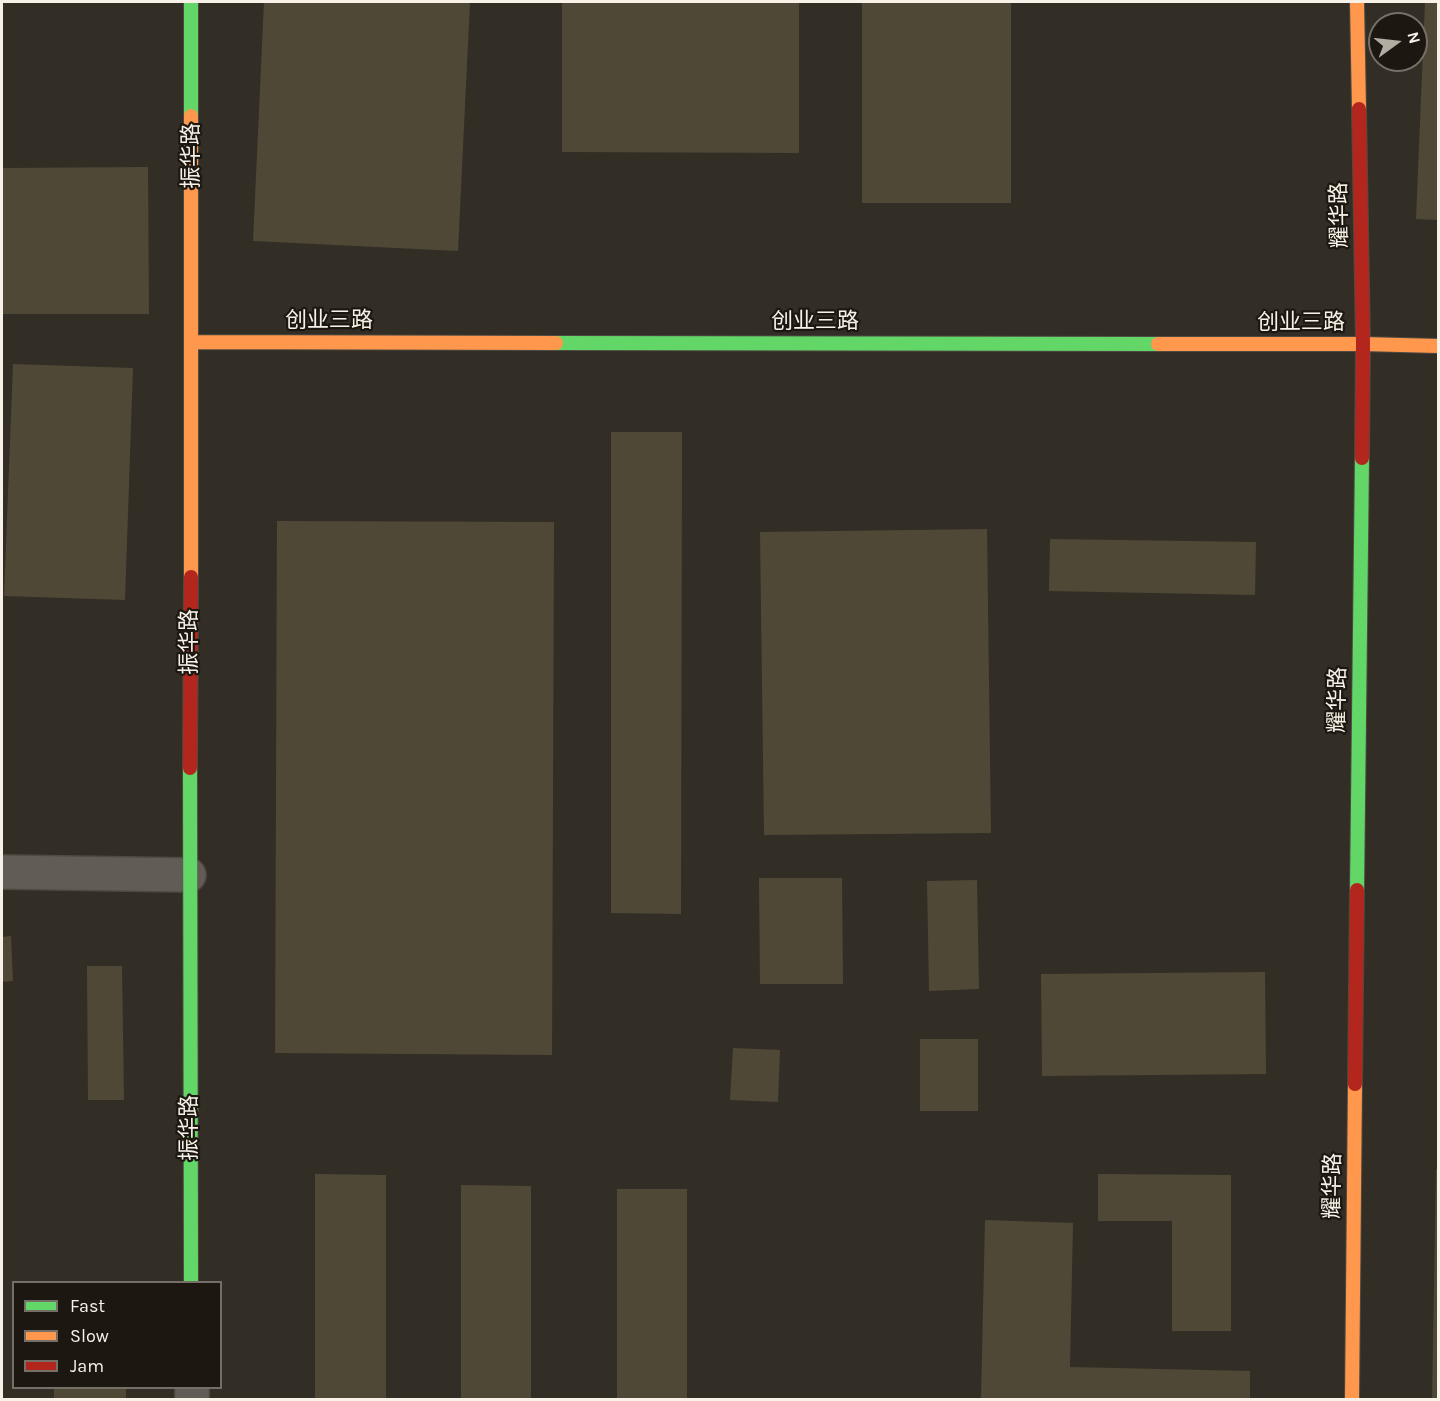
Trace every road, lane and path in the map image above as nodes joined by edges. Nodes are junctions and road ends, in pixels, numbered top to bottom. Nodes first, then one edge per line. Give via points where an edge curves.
1 (191, 2) edge
2 (1357, 2) edge
3 (192, 342) junction
4 (1363, 344) junction
5 (1438, 346) edge
6 (2, 872) edge
7 (189, 875) junction
8 (191, 1281) edge
9 (1352, 1400) edge

1 - 3 street, 振华路
2 - 4 street, 耀华路
3 - 4 street, 创业三路
3 - 7 street, 振华路
4 - 5 street, 创业三路
4 - 9 street, 耀华路
6 - 7 street
7 - 8 street, 振华路

